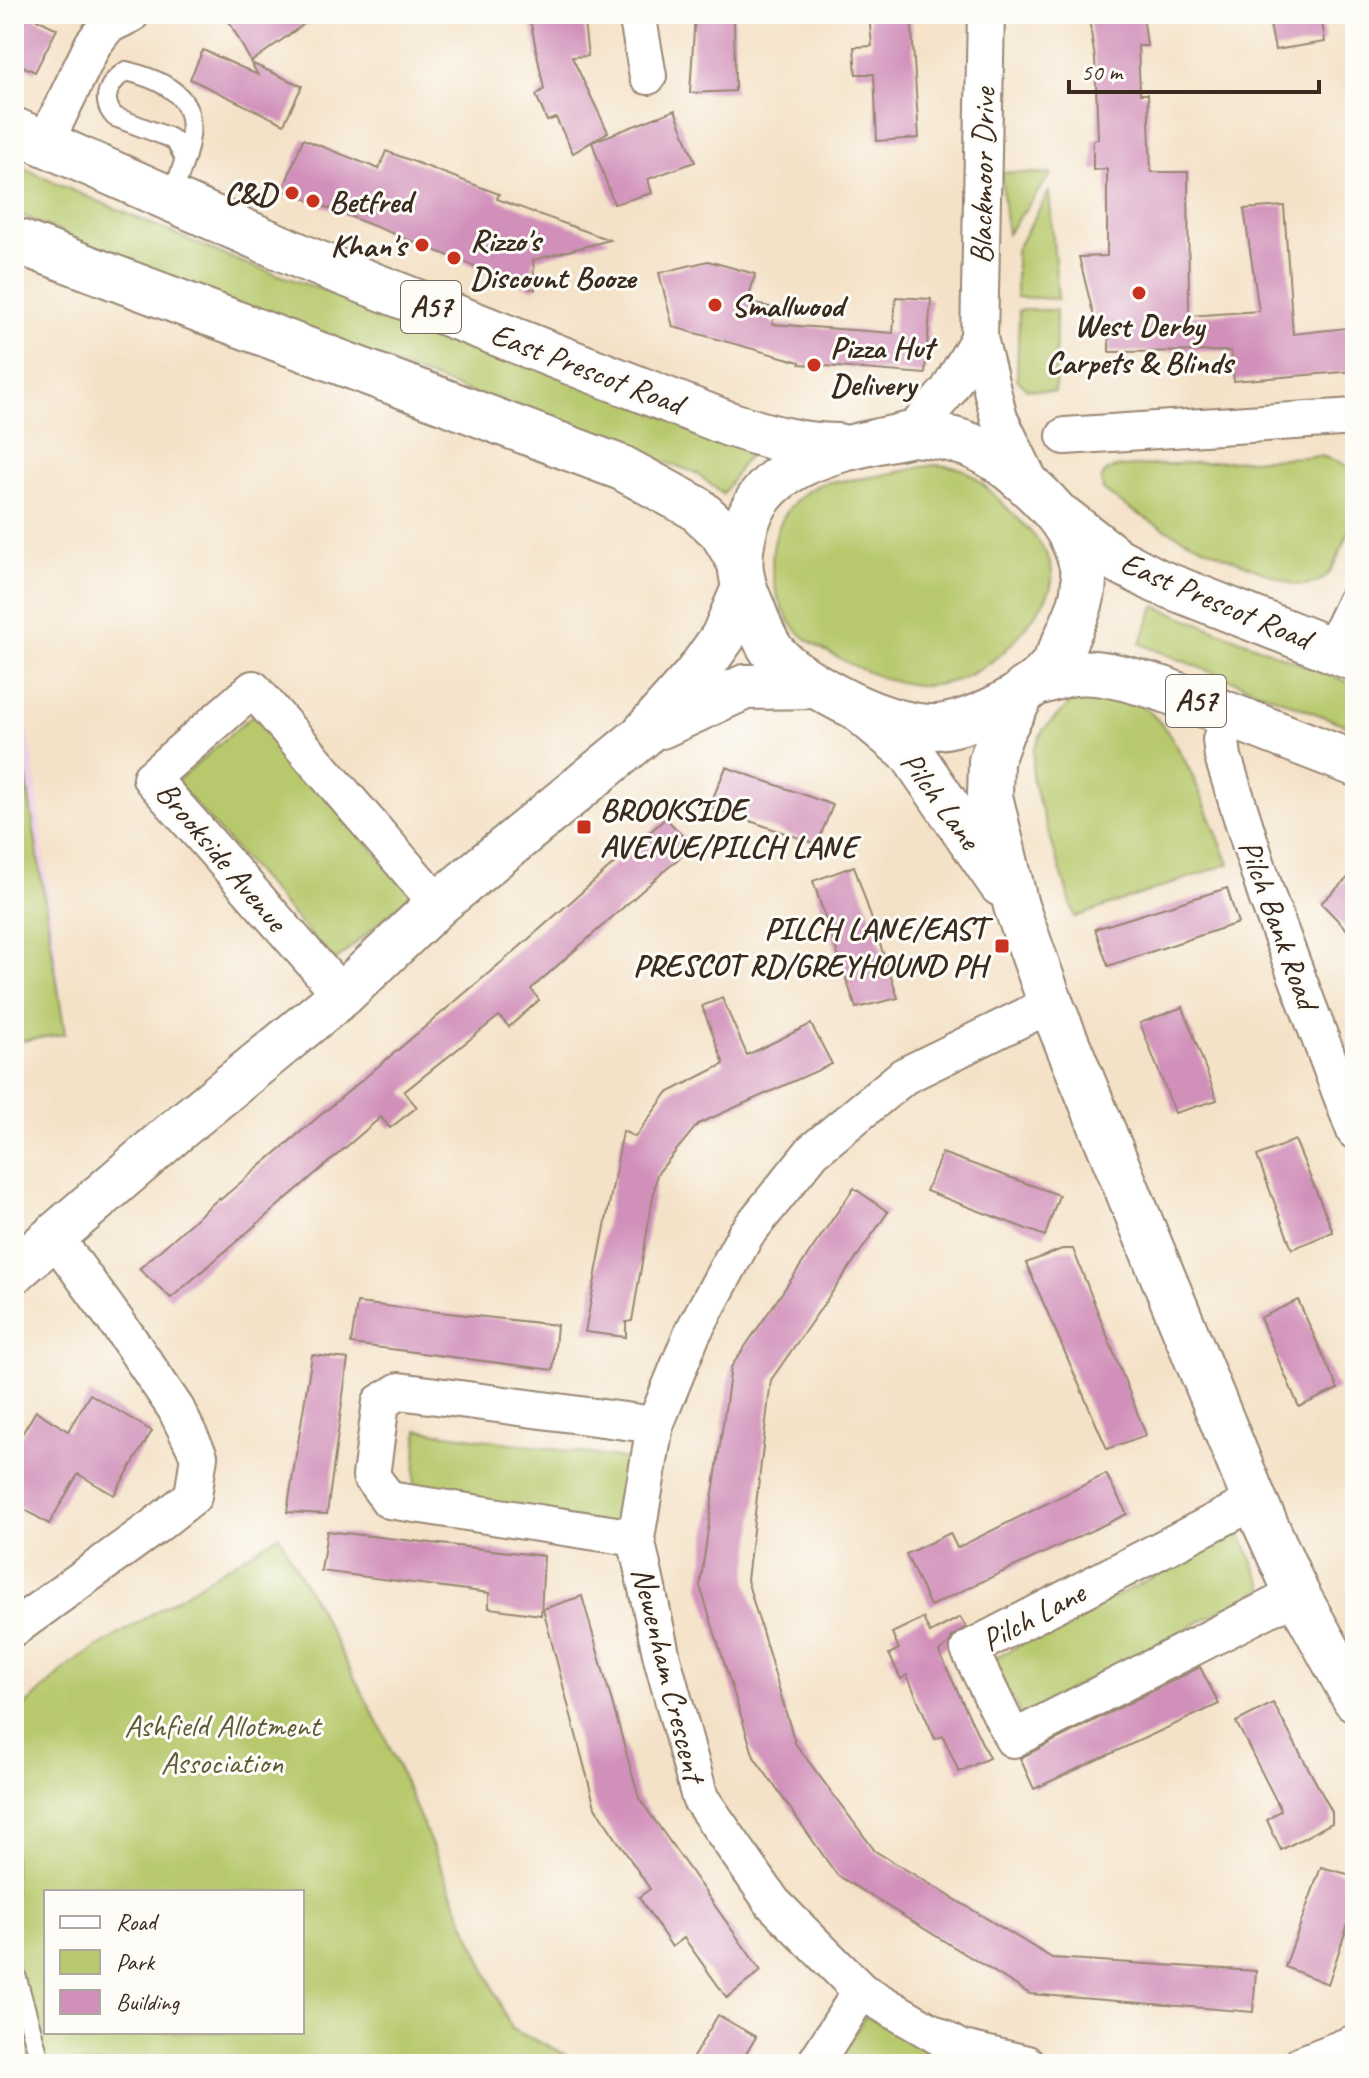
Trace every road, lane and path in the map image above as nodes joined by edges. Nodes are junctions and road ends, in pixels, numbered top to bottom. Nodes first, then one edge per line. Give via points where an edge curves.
1 (131, 14) edge
2 (637, 14) edge
3 (986, 14) edge
4 (648, 76) dead end
5 (29, 137) edge
6 (185, 159) junction
7 (170, 200) junction
8 (14, 240) edge
9 (979, 338) junction
10 (1355, 417) edge
11 (911, 434) junction
12 (1065, 436) dead end
13 (858, 446) junction
14 (1048, 503) junction
15 (741, 574) junction
16 (1355, 602) edge
17 (1344, 655) edge
18 (816, 686) junction
19 (1028, 687) junction
20 (854, 705) junction
21 (1229, 714) junction
22 (641, 737) junction
23 (1355, 764) edge
24 (438, 904) junction
25 (1016, 906) junction
26 (342, 995) junction
27 (1051, 1004) junction
28 (1355, 1131) edge
29 (54, 1236) junction
30 (14, 1271) edge
31 (655, 1425) junction
32 (1255, 1501) junction
33 (636, 1538) junction
34 (1297, 1594) junction
35 (14, 1628) edge
36 (1355, 1699) edge
37 (14, 1968) edge
38 (861, 1991) junction
39 (1355, 2043) edge
40 (955, 2056) edge
41 (41, 2064) edge
42 (815, 2064) edge
43 (1027, 2064) edge
44 (1302, 2064) edge

1 - 5 street via 107,26
2 - 4 street
3 - 9 street, Blackmoor Drive
5 - 7 main road, East Prescot Road / A57
6 - 6 lane via 176,142 109,111 108,89 115,78 126,71 148,76 181,95 192,121
6 - 7 lane
7 - 13 main road, East Prescot Road / A57 via 729,424 807,446
8 - 15 main road, A57 via 622,468 696,508 721,531
9 - 11 street, Blackmoor Drive via 948,391
9 - 14 street, Blackmoor Drive via 999,418
10 - 12 street
11 - 13 main road, A57
11 - 14 main road, A57 via 969,443 999,458
13 - 15 main road, A57 via 820,456 764,489 747,518
14 - 17 main road, East Prescot Road / A57 via 1117,560 1157,581
14 - 19 main road, A57 via 1084,573 1081,605 1050,667
15 - 18 main road, A57 via 769,648
15 - 22 main road via 723,637
16 - 17 street, East Prescot Road
18 - 20 main road, A57
18 - 22 main road via 745,687
19 - 20 main road, A57 via 1007,702 949,725 928,727
19 - 21 main road, A57 via 1070,673 1096,674 1163,689
19 - 25 main road, Pilch Lane via 991,761 990,796
20 - 25 main road, Pilch Lane via 911,753
21 - 23 main road, A57
21 - 28 street, Pilch Bank Road via 1221,740 1223,757 1267,897
22 - 24 main road
24 - 26 main road
24 - 26 street, Brookside Avenue via 253,689 151,778
25 - 27 main road, Pilch Lane
26 - 29 main road
27 - 31 street, Newenham Crescent via 904,1076 813,1151 746,1234 692,1334
27 - 32 main road, Pilch Lane
29 - 30 main road
29 - 35 street via 176,1409 199,1456 193,1496
31 - 33 street, Newenham Crescent
31 - 33 street, Newenham Crescent via 399,1391 381,1402 371,1476 389,1500
32 - 34 main road, Pilch Lane
32 - 34 street, Pilch Lane via 969,1649 1013,1739
33 - 38 street, Newenham Crescent via 700,1798 773,1903
34 - 36 main road, Pilch Lane
37 - 41 lane
38 - 40 street, Newenham Crescent
38 - 42 street
39 - 44 street
40 - 43 street, Newenham Crescent

